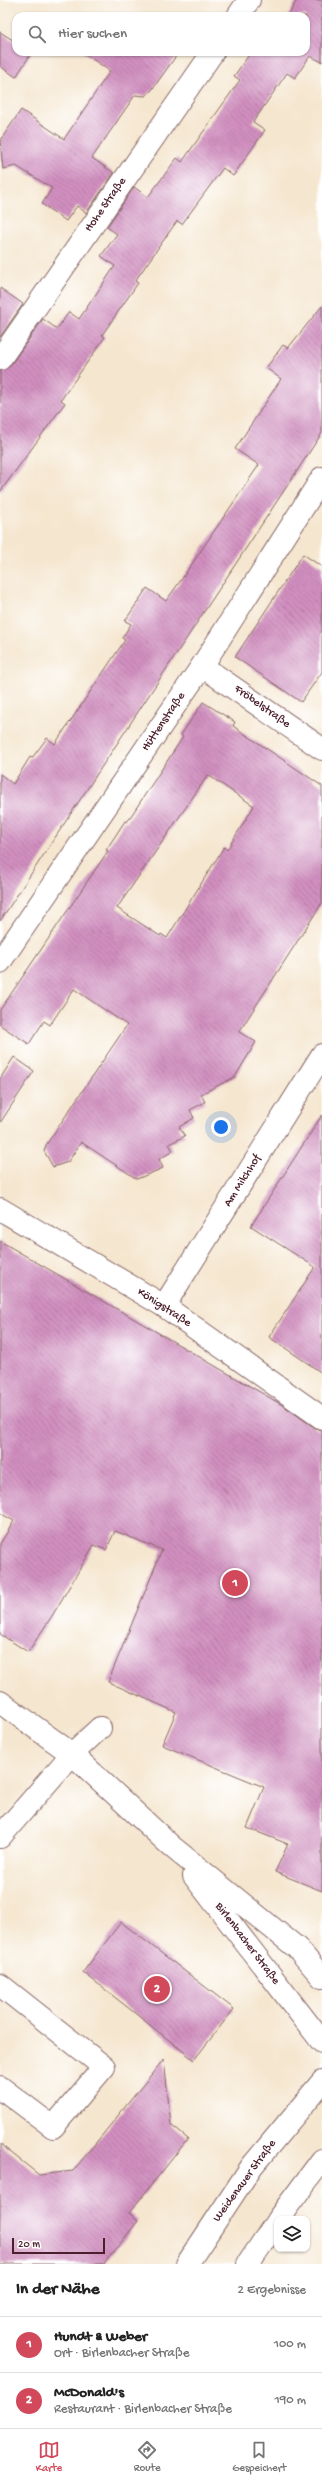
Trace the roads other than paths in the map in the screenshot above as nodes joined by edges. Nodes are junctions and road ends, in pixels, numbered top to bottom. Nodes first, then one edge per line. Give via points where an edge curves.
1 (249, 0) edge
2 (241, 12) edge
3 (210, 56) edge
4 (0, 359) edge
5 (322, 478) edge
6 (202, 666) junction
7 (322, 749) edge
8 (0, 962) edge
9 (322, 1055) edge
10 (0, 1209) edge
11 (164, 1306) junction
12 (322, 1418) edge
13 (0, 1702) edge
14 (100, 1728) dead end
15 (72, 1754) junction
16 (0, 1837) edge
17 (171, 1846) junction
18 (297, 1948) junction
19 (322, 1956) edge
20 (322, 1977) edge
21 (0, 1985) edge
22 (322, 2042) edge
23 (322, 2082) edge
24 (0, 2087) edge
25 (322, 2160) edge
26 (281, 2216) edge
27 (274, 2226) edge
28 (187, 2264) edge
29 (248, 2264) edge

1 - 2 street
3 - 4 street, Hohe Straße
5 - 6 street, Hüttenstraße
6 - 7 street, Fröbelstraße
6 - 8 street, Hüttenstraße
9 - 11 street, Am Milchhof
10 - 11 street, Königstraße
11 - 12 street, Königstraße
13 - 15 street, Birlenbacher Straße
14 - 15 street
15 - 16 street
15 - 17 street, Birlenbacher Straße
17 - 18 street, Birlenbacher Straße
17 - 22 street, Birlenbacher Straße
18 - 19 street
18 - 20 street, Birlenbacher Straße
21 - 24 street via 104,2067 53,2127
23 - 28 street, Weidenauer Straße via 252,2166
25 - 26 street
27 - 29 street

